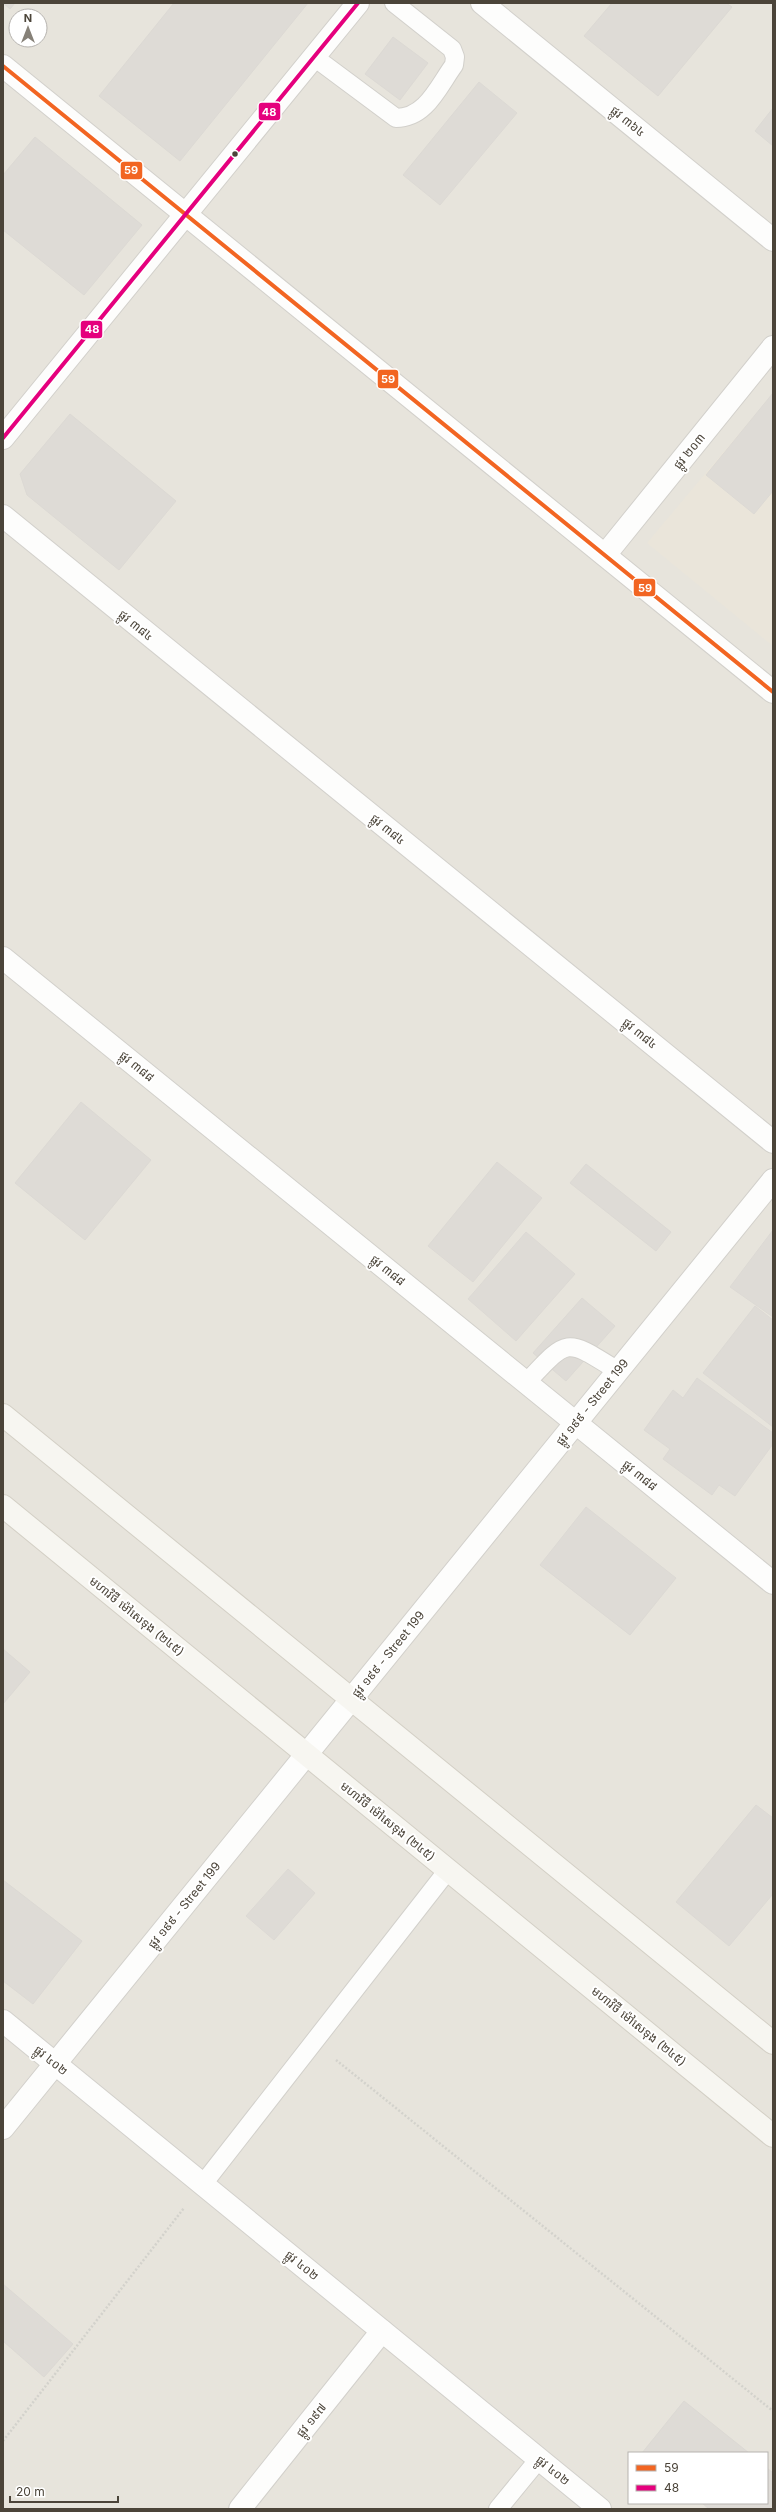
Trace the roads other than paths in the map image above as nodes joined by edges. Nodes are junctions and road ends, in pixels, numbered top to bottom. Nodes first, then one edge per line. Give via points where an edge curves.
1 (358, 3) edge
2 (394, 3) edge
3 (482, 3) edge
4 (314, 57) junction
5 (3, 66) edge
6 (186, 215) junction
7 (773, 240) edge
8 (773, 347) edge
9 (3, 438) edge
10 (3, 516) edge
11 (605, 555) junction
12 (773, 692) edge
13 (3, 958) edge
14 (773, 1142) edge
15 (773, 1180) edge
16 (618, 1371) junction
17 (526, 1383) junction
18 (3, 1415) edge
19 (576, 1423) junction
20 (3, 1506) edge
21 (773, 1583) edge
22 (352, 1699) junction
23 (307, 1754) junction
24 (448, 1870) junction
25 (3, 2021) edge
26 (773, 2043) edge
27 (55, 2063) junction
28 (3, 2128) edge
29 (773, 2136) edge
30 (203, 2184) junction
31 (382, 2331) junction
32 (539, 2458) junction
33 (240, 2509) edge
34 (498, 2509) edge
35 (600, 2509) edge

1 - 4 street
2 - 4 lane via 452,49 455,57 454,65 421,111 408,118 396,118
3 - 7 street, ផ្លូវ ៣៦៤
4 - 6 street
5 - 6 street
6 - 9 street
6 - 11 street
8 - 11 street, ផ្លូវ ២០៣
10 - 14 street, ផ្លូវ ៣៨៤
11 - 12 street
13 - 17 street, ផ្លូវ ៣៨៨
15 - 16 street, ផ្លូវ ១៩៩ - Street 199
16 - 17 lane via 580,1348 569,1347 557,1350
16 - 19 street, ផ្លូវ ១៩៩ - Street 199
17 - 19 street, ផ្លូវ ៣៨៨
18 - 22 main road
19 - 21 street, ផ្លូវ ៣៨៨
19 - 22 street, ផ្លូវ ១៩៩ - Street 199
20 - 23 main road, មហាវិថី ម៉ៅសេទុង (២៤៥)
22 - 23 street, ផ្លូវ ១៩៩ - Street 199
22 - 26 main road
23 - 24 main road, មហាវិថី ម៉ៅសេទុង (២៤៥)
23 - 27 street, ផ្លូវ ១៩៩ - Street 199
24 - 29 main road, មហាវិថី ម៉ៅសេទុង (២៤៥)
24 - 30 lane
25 - 27 street, ផ្លូវ ៤០២
27 - 28 street, ផ្លូវ ១៩៩ - Street 199
27 - 30 street, ផ្លូវ ៤០២
30 - 31 street, ផ្លូវ ៤០២
31 - 32 street, ផ្លូវ ៤០២
31 - 33 street, ផ្លូវ ១៩៧
32 - 34 lane
32 - 35 street, ផ្លូវ ៤០២

